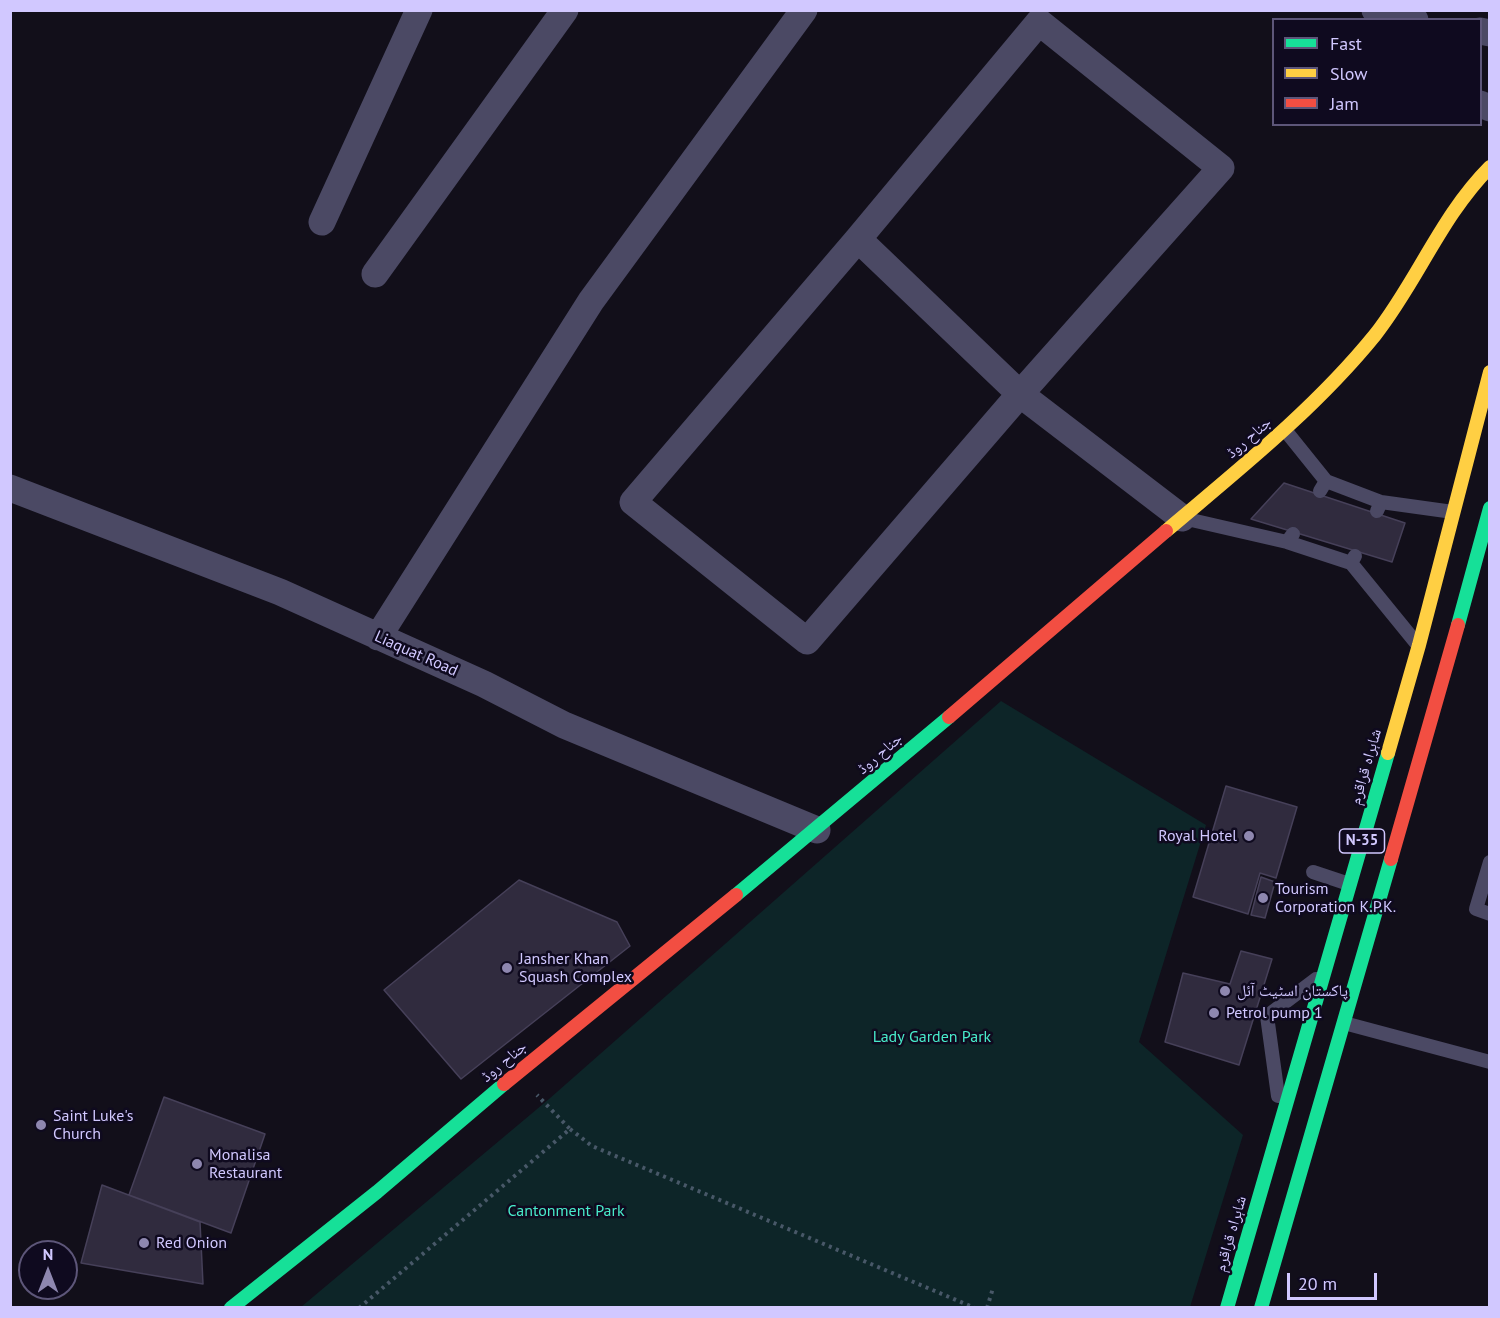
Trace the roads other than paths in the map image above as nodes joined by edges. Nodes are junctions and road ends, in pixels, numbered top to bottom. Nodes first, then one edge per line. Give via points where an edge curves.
1 (419, 10) edge
2 (565, 10) edge
3 (804, 10) edge
4 (1380, 14) edge
5 (1403, 18) edge
6 (1490, 167) edge
7 (322, 222) dead end
8 (858, 239) junction
9 (375, 274) dead end
10 (1490, 372) edge
11 (1020, 394) junction
12 (1285, 430) junction
13 (10, 488) edge
14 (1454, 512) junction
15 (1488, 517) edge
16 (1182, 518) junction
17 (378, 638) junction
18 (1419, 645) junction
19 (816, 830) junction
20 (1490, 862) edge
21 (1313, 872) dead end
22 (1349, 884) junction
23 (1490, 914) edge
24 (1324, 972) junction
25 (1344, 1023) junction
26 (1490, 1062) edge
27 (1281, 1119) junction
28 (231, 1308) edge
29 (1227, 1308) edge
30 (1261, 1308) edge

1 - 7 street
2 - 9 street
3 - 17 street via 591,301
4 - 5 street
6 - 12 main road, جناح روڈ via 1454,209 1374,336
8 - 11 street
8 - 11 street via 1039,22 1221,168
8 - 11 street via 633,502 807,641
10 - 14 main road, شاہراہ قراقرم / N-35
11 - 16 street
12 - 14 lane via 1323,486 1379,507
12 - 16 main road, جناح روڈ
13 - 17 street, Liaquat Road via 280,592
14 - 18 main road, شاہراہ قراقرم / N-35
15 - 25 main road, N-35
16 - 18 lane via 1290,538 1353,559
16 - 19 main road, جناح روڈ
17 - 19 street, Liaquat Road via 484,684 564,725
18 - 22 main road, شاہراہ قراقرم / N-35
19 - 28 main road, جناح روڈ
20 - 23 lane via 1476,909
21 - 22 lane
22 - 24 main road, شاہراہ قراقرم / N-35
24 - 27 main road, شاہراہ قراقرم / N-35
24 - 27 lane via 1267,1016
25 - 26 lane
25 - 30 main road, N-35
27 - 29 main road, شاہراہ قراقرم / N-35

